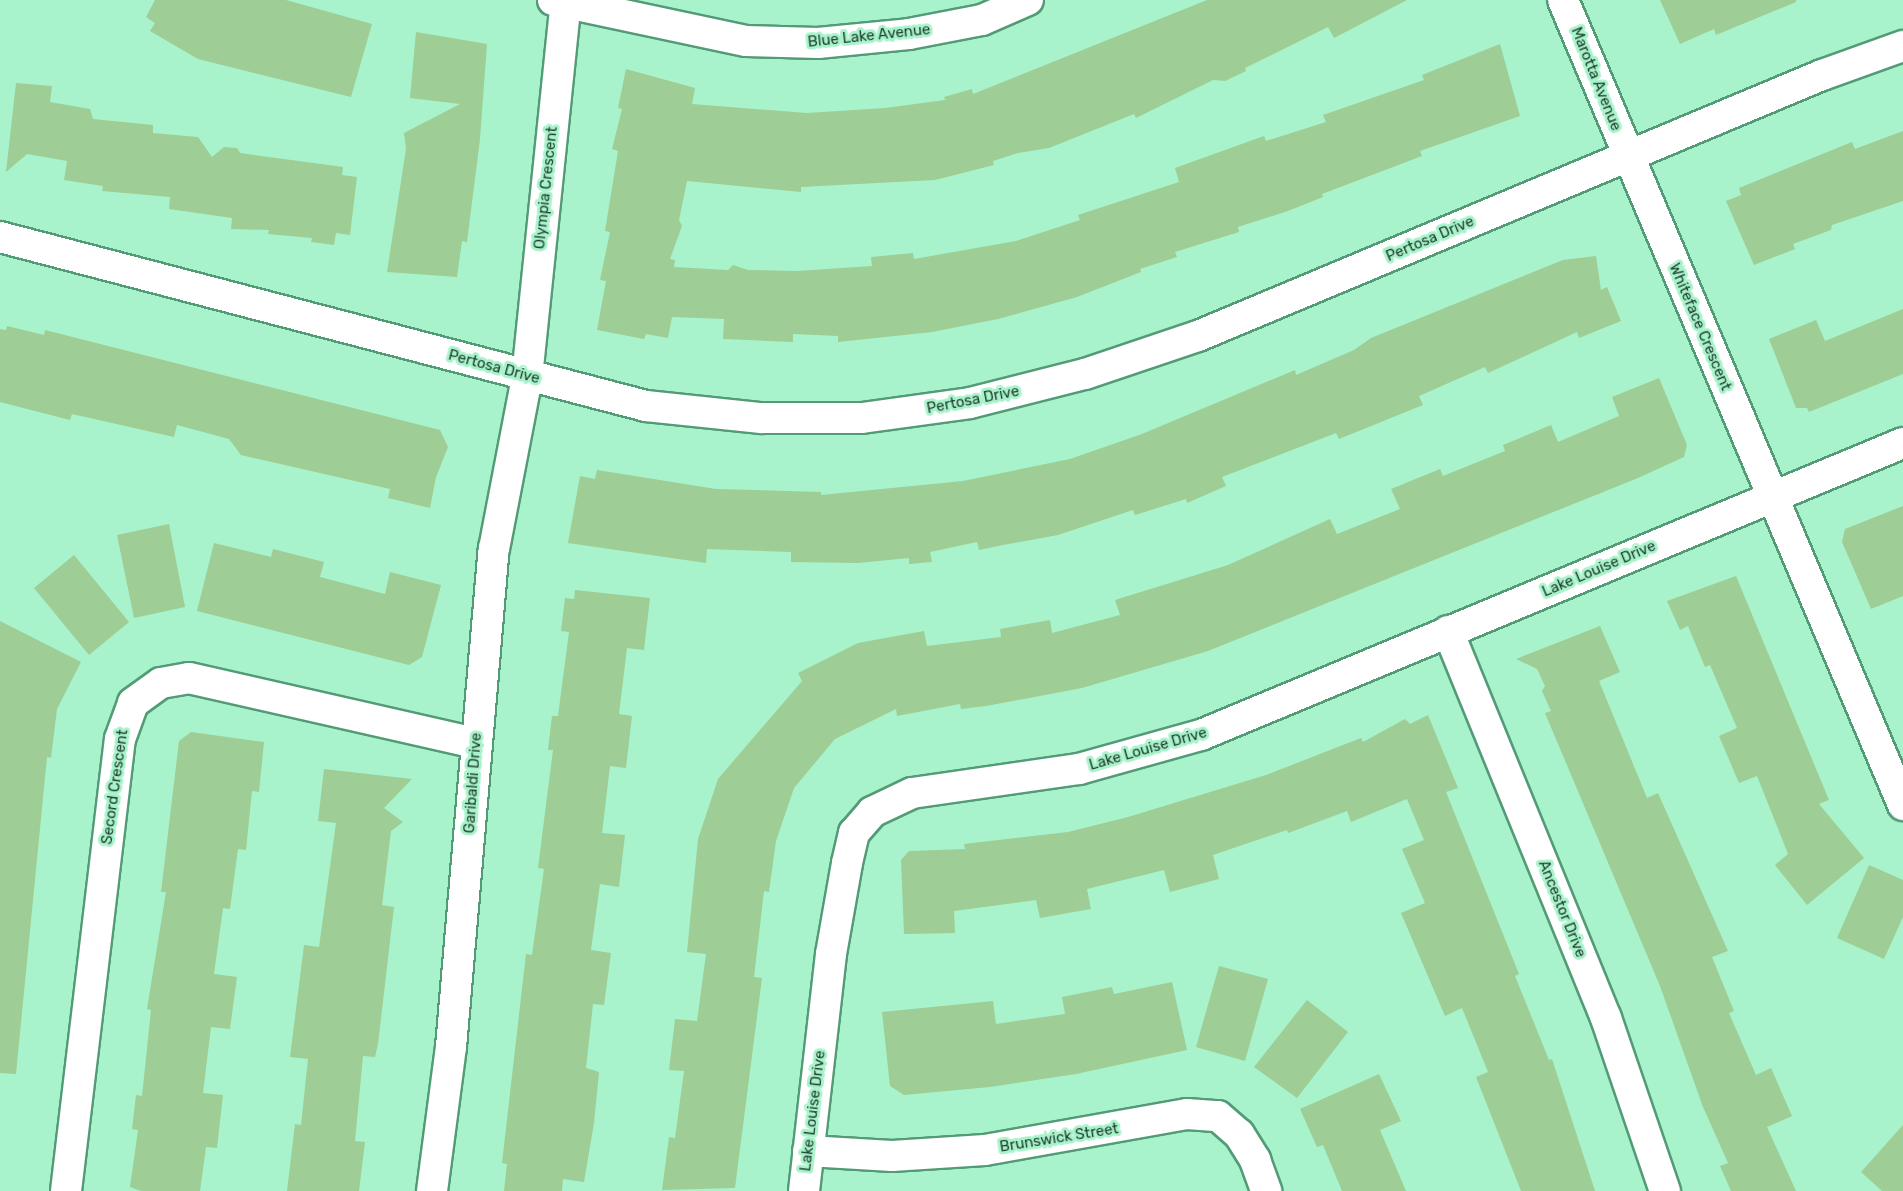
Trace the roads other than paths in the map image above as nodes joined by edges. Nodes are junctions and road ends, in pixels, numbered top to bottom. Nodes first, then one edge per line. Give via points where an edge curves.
1 (1028, 0) edge
2 (1563, 0) edge
3 (561, 1) edge
4 (1903, 46) edge
5 (1628, 157) junction
6 (0, 237) edge
7 (527, 377) junction
8 (1903, 443) edge
9 (1773, 496) junction
10 (1448, 631) junction
11 (475, 743) junction
12 (1903, 804) edge
13 (808, 1151) junction
14 (66, 1191) edge
15 (432, 1191) edge
16 (804, 1191) edge
17 (1266, 1191) edge
18 (1665, 1191) edge

1 - 3 street, Blue Lake Avenue via 982,20 909,34 818,43 746,41
2 - 5 street, Marotta Avenue
3 - 7 street, Olympia Crescent
4 - 5 street, Pertosa Drive via 1822,75
5 - 7 street, Pertosa Drive via 1198,336 1084,374 970,403 862,418 760,418 646,406
5 - 9 street, Whiteface Crescent
6 - 7 street, Pertosa Drive
7 - 11 street, Garibaldi Drive via 494,549
8 - 9 street
9 - 10 street, Lake Louise Drive
9 - 12 street, Whiteface Crescent
10 - 13 street, Lake Louise Drive via 1222,728 1163,748 1079,769 912,794 872,812 854,833 847,863 831,954
10 - 18 street, Ancestor Drive via 1606,1018
11 - 14 street, Secord Crescent via 189,678 161,683 133,703 120,739
11 - 15 street, Garibaldi Drive via 451,1047
13 - 16 street, Lake Louise Drive
13 - 17 street, Brunswick Street via 892,1156 985,1150 1187,1114 1218,1116 1239,1134 1255,1160

